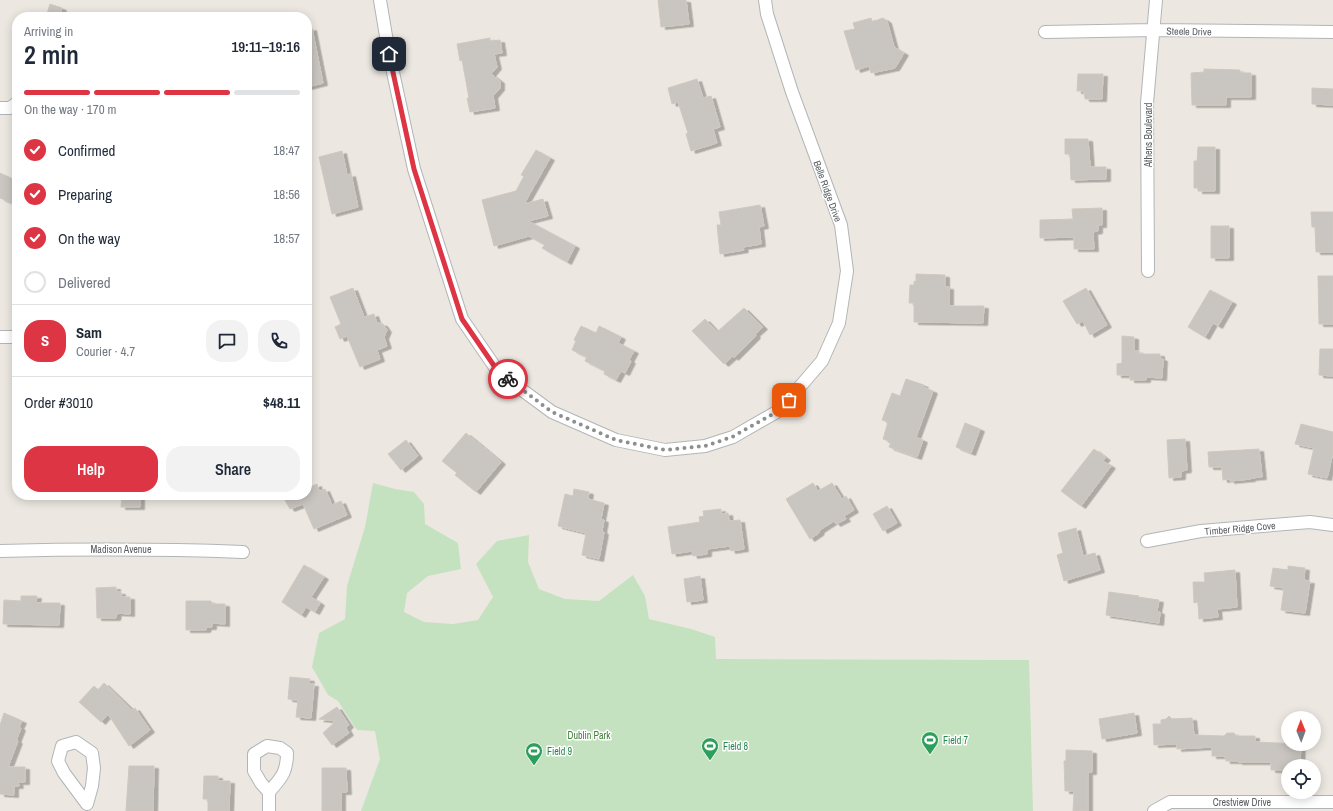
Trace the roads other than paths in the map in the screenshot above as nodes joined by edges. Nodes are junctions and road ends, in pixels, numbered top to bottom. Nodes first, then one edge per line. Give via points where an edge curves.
1 (380, 0) edge
2 (765, 0) edge
3 (1156, 0) edge
4 (1154, 30) junction
5 (1045, 32) dead end
6 (1333, 32) edge
7 (1148, 271) dead end
8 (0, 337) edge
9 (12, 337) edge
10 (1333, 525) edge
11 (1147, 541) dead end
12 (0, 551) edge
13 (243, 552) dead end
14 (269, 792) dead end
15 (1333, 802) edge
16 (86, 807) edge
17 (269, 811) edge
18 (1154, 811) edge

1 - 2 street, Belle Ridge Drive via 414,169 462,319 499,373 552,412 616,440 665,450 705,446 732,437 780,410 822,361 839,323 847,271 841,225 792,92 767,14
3 - 4 street, Athens Boulevard
4 - 5 street, Steele Drive
4 - 6 street, Steele Drive
4 - 7 street, Athens Boulevard via 1147,103
8 - 9 street
10 - 11 street, Timber Ridge Cove via 1310,522 1201,531
12 - 13 street, Madison Avenue via 150,549
14 - 17 street
15 - 18 street, Crestview Drive via 1170,802
16 - 16 street via 58,761 62,746 76,742 92,753 94,768

